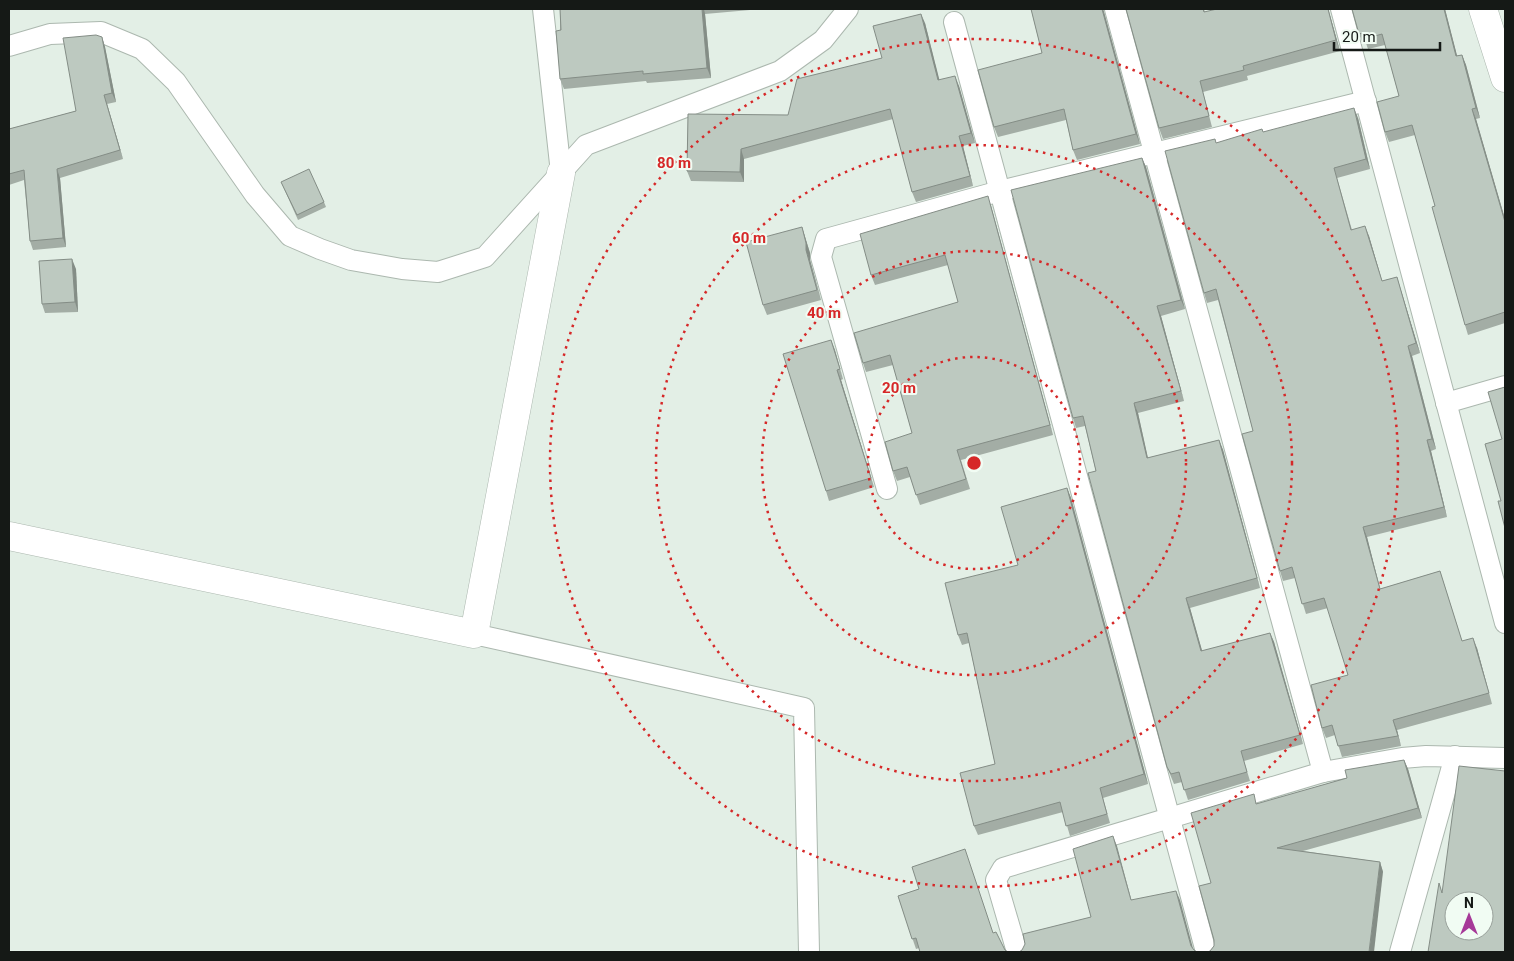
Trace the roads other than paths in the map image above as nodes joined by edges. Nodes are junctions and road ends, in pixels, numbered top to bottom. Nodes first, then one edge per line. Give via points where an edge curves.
1 (542, 9) edge
2 (848, 9) edge
3 (1115, 9) edge
4 (1341, 9) edge
5 (1484, 9) edge
6 (954, 22) dead end
7 (9, 46) edge
8 (1505, 78) edge
9 (1366, 101) junction
10 (1154, 153) junction
11 (561, 173) junction
12 (1000, 191) junction
13 (1505, 386) edge
14 (1446, 403) junction
15 (887, 489) dead end
16 (9, 536) edge
17 (1505, 622) edge
18 (474, 634) junction
19 (1455, 756) junction
20 (1505, 758) edge
21 (1323, 772) junction
22 (1170, 818) junction
23 (809, 952) edge
24 (1017, 952) edge
25 (1206, 952) edge
26 (1400, 952) edge

1 - 11 lane
2 - 11 lane via 823,40 780,71 586,145
3 - 10 lane
4 - 9 lane
5 - 8 street
6 - 12 lane
7 - 11 lane via 50,34 101,32 142,49 176,82 255,195 290,236 351,260 438,272 485,257
9 - 10 lane
9 - 14 lane
10 - 12 lane
10 - 21 lane
11 - 18 street
12 - 15 lane via 826,239 821,257
12 - 22 lane
13 - 14 lane
14 - 17 lane
16 - 18 street
18 - 23 lane via 804,708
19 - 20 lane
19 - 21 lane via 1402,758
19 - 26 lane
21 - 22 lane
22 - 24 lane via 1003,868 996,880
22 - 25 lane

